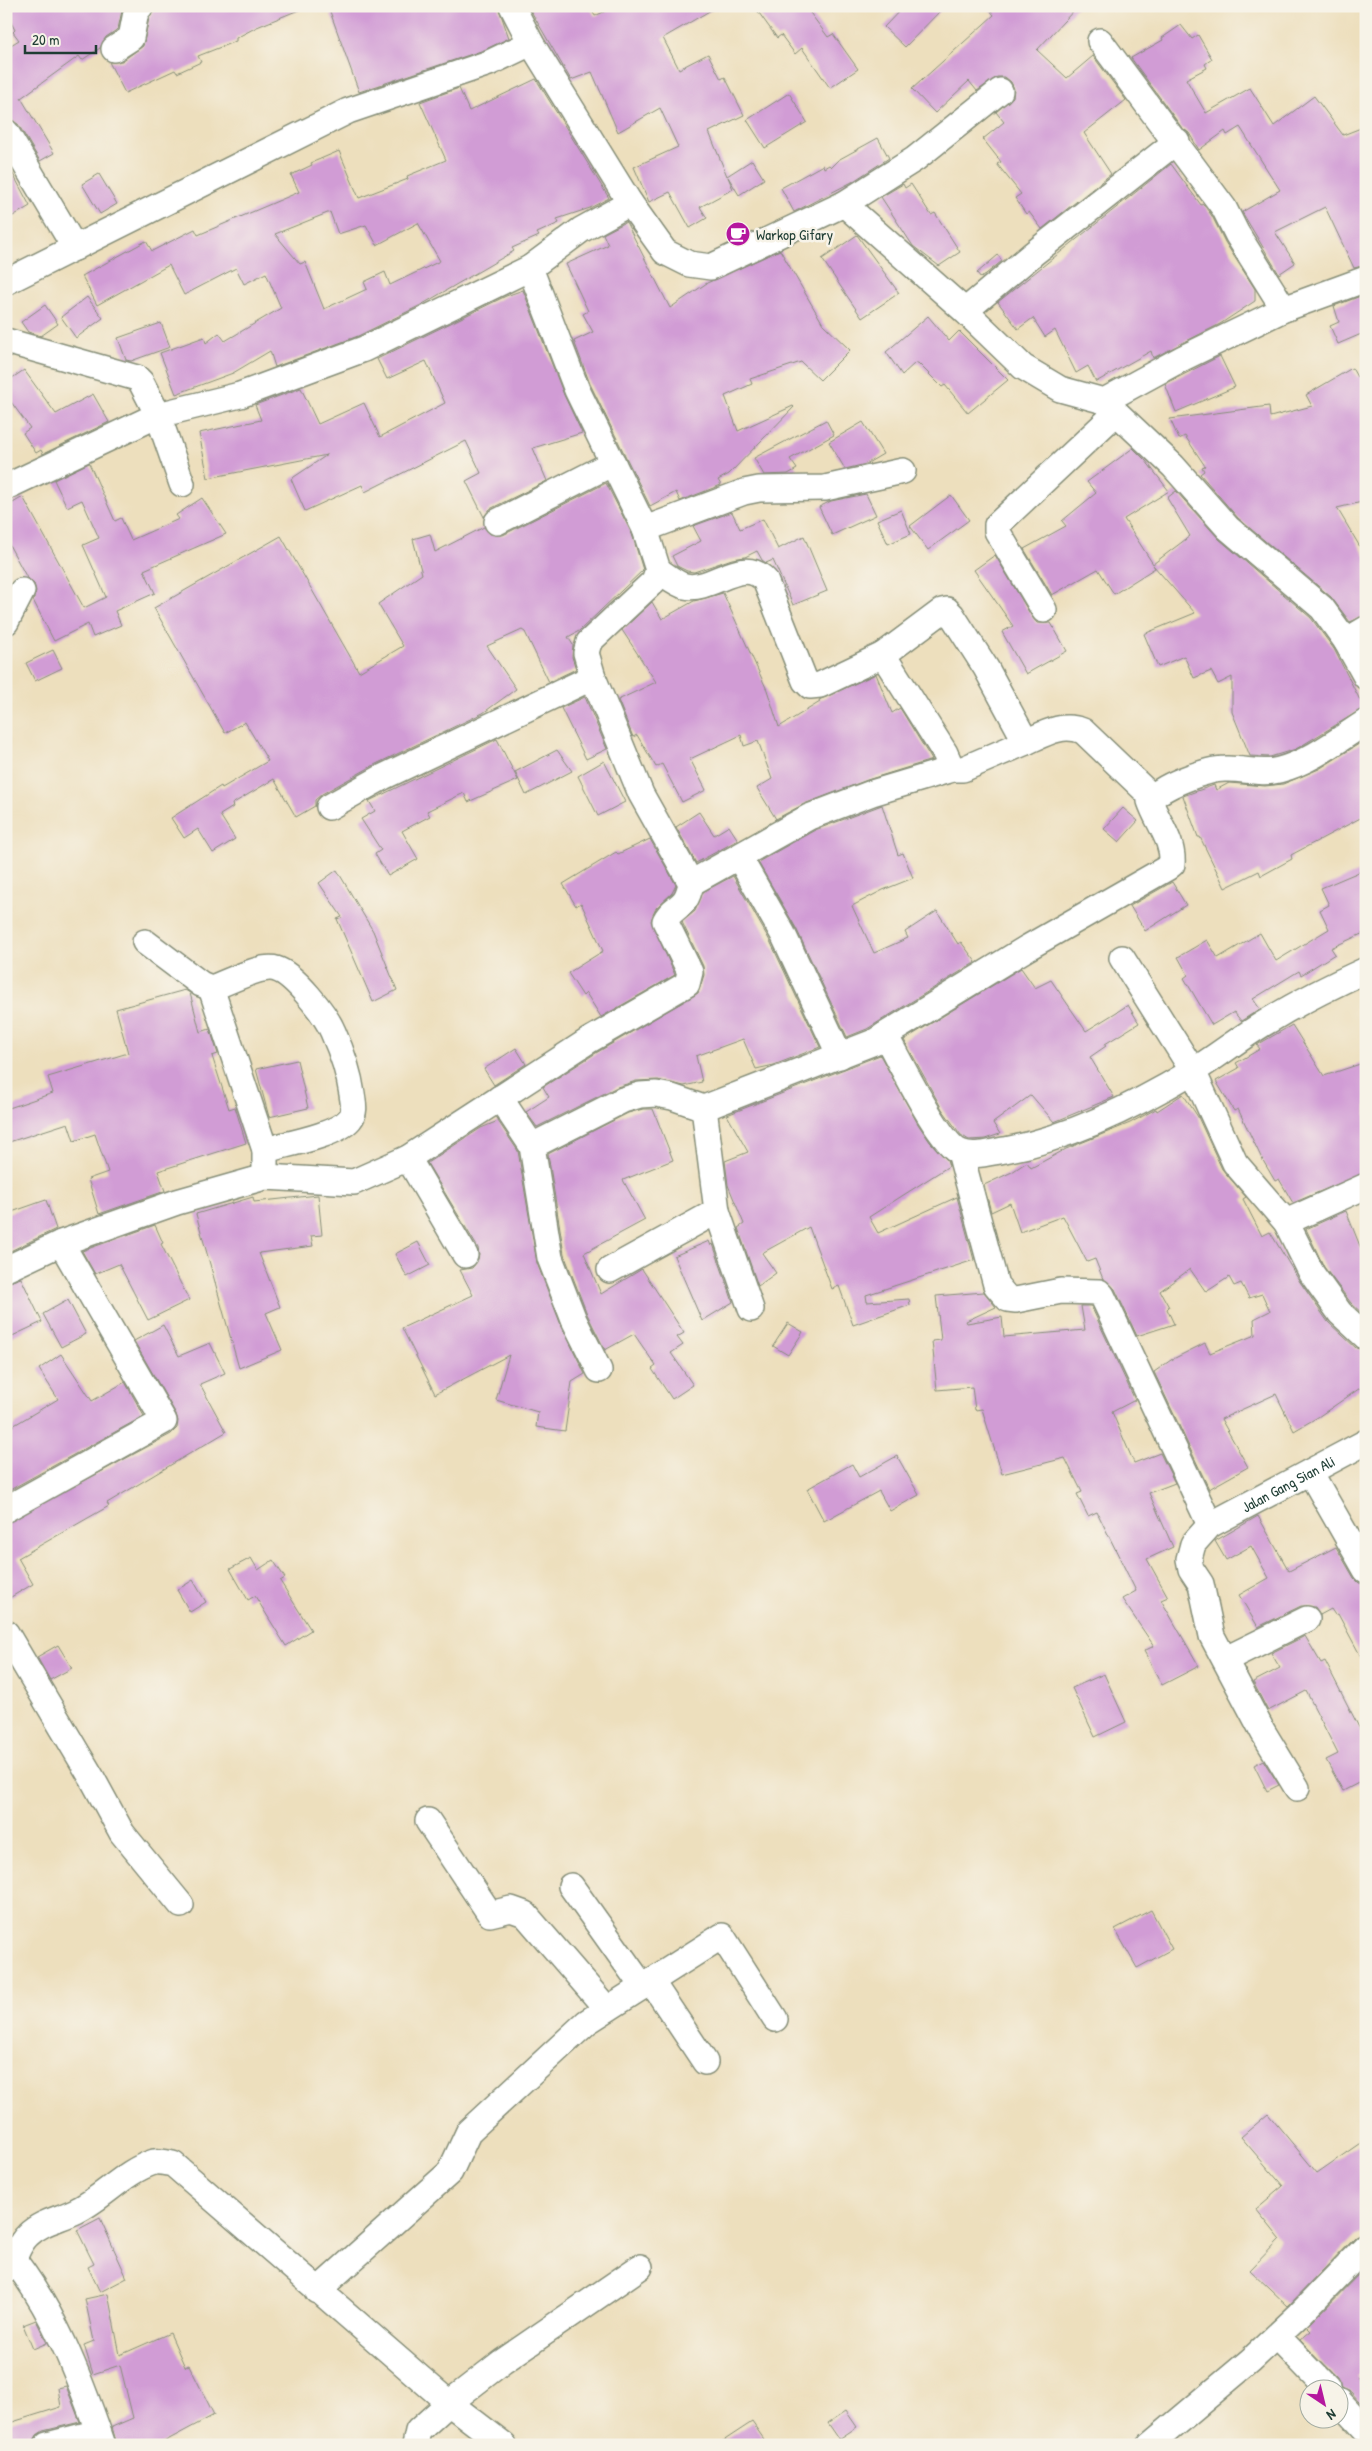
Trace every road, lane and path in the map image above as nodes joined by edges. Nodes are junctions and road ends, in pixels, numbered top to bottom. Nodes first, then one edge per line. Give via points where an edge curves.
1 (141, 6) edge
2 (512, 6) edge
3 (1100, 40) dead end
4 (531, 42) junction
5 (114, 49) dead end
6 (1000, 91) dead end
7 (6, 132) edge
8 (1177, 141) junction
9 (630, 203) junction
10 (844, 204) junction
11 (75, 248) junction
12 (530, 268) junction
13 (1366, 279) edge
14 (6, 282) edge
15 (1284, 308) junction
16 (965, 311) junction
17 (6, 341) edge
18 (1110, 407) junction
19 (158, 415) junction
20 (613, 463) junction
21 (903, 471) dead end
22 (182, 484) dead end
23 (6, 487) edge
24 (497, 522) dead end
25 (645, 529) junction
26 (658, 570) junction
27 (22, 591) dead end
28 (1044, 610) dead end
29 (6, 622) edge
30 (1356, 635) edge
31 (882, 654) junction
32 (592, 677) junction
33 (1366, 677) edge
34 (1366, 722) edge
35 (1026, 742) junction
36 (952, 769) junction
37 (1152, 797) junction
38 (329, 807) dead end
39 (739, 857) junction
40 (691, 884) junction
41 (145, 942) dead end
42 (1122, 958) dead end
43 (1366, 970) edge
44 (212, 988) junction
45 (885, 1034) junction
46 (840, 1056) junction
47 (1192, 1071) junction
48 (500, 1098) junction
49 (704, 1108) junction
50 (532, 1146) junction
51 (265, 1150) junction
52 (960, 1152) junction
53 (408, 1158) junction
54 (265, 1177) junction
55 (1366, 1186) edge
56 (717, 1211) junction
57 (1286, 1222) junction
58 (61, 1244) junction
59 (465, 1255) dead end
60 (6, 1269) edge
61 (610, 1270) dead end
62 (751, 1309) dead end
63 (1366, 1337) edge
64 (599, 1370) dead end
65 (1366, 1442) edge
66 (1310, 1472) junction
67 (6, 1509) edge
68 (1210, 1525) junction
69 (1366, 1570) edge
70 (1307, 1619) dead end
71 (6, 1633) edge
72 (1226, 1659) junction
73 (1297, 1788) dead end
74 (428, 1821) dead end
75 (571, 1886) dead end
76 (181, 1905) dead end
77 (647, 1984) junction
78 (608, 2009) junction
79 (775, 2019) dead end
80 (705, 2062) dead end
81 (1366, 2246) edge
82 (9, 2260) edge
83 (640, 2267) dead end
84 (317, 2291) junction
85 (1277, 2336) junction
86 (1317, 2378) edge
87 (449, 2403) junction
88 (1350, 2413) edge
89 (1366, 2430) edge
90 (101, 2438) edge
91 (47, 2445) edge
92 (415, 2445) edge
93 (504, 2445) edge
94 (1150, 2445) edge

1 - 5 street via 136,12 131,38
2 - 4 street
3 - 8 street
4 - 9 street
4 - 11 street via 489,64 348,110
6 - 10 street via 915,159
7 - 11 street
8 - 15 street via 1224,208
8 - 16 street
9 - 10 street via 665,252 689,264 711,267
9 - 12 street via 581,230
10 - 16 street
11 - 14 street
12 - 19 street via 364,349 240,395
12 - 20 street via 566,364
13 - 15 street
15 - 18 street via 1182,358
16 - 18 street via 1023,367 1060,389
17 - 19 street via 137,378
18 - 28 street via 997,525 997,531
18 - 30 street via 1173,466 1228,528
19 - 22 street
19 - 23 street
20 - 24 street
20 - 25 street
21 - 25 street via 825,488 744,492
25 - 26 street
26 - 31 street via 684,586 698,585 740,571 759,574 765,580 805,681 810,686 820,685
26 - 32 street via 654,581 589,642 586,653
27 - 29 street
30 - 33 street
31 - 35 street via 942,611 949,611 986,668
31 - 36 street via 946,753
32 - 38 street via 383,777
32 - 40 street via 641,794
34 - 37 street via 1309,758 1279,770 1262,773 1214,769
35 - 36 street via 963,768
35 - 37 street via 1060,727 1073,727 1083,732
36 - 39 street via 872,793 809,817
37 - 45 street via 1150,801 1173,854 1172,864
39 - 40 street
39 - 46 street via 783,934
40 - 48 street via 687,899 668,915 666,921 690,972 687,984 588,1041
41 - 44 street via 201,984
42 - 47 street
43 - 47 street via 1268,1021
44 - 51 street
44 - 51 street via 256,971 274,968 287,973 297,981 333,1030 350,1076 354,1111 350,1119 325,1133
45 - 46 street
45 - 52 street via 935,1123 950,1145
46 - 49 street
47 - 52 street via 1070,1133 976,1155
47 - 57 street via 1235,1163
48 - 50 street
48 - 53 street
49 - 50 street via 672,1097 640,1095 623,1100
49 - 56 street
50 - 64 street via 550,1258 574,1320
51 - 54 street
52 - 68 street via 996,1285 1008,1299 1016,1300 1061,1291 1102,1294
53 - 54 street via 354,1182
53 - 59 street
54 - 58 street via 177,1202
55 - 57 street
56 - 61 street
56 - 62 street
57 - 63 street via 1312,1274 1340,1313
58 - 60 street
58 - 67 street via 164,1422
65 - 66 street, Jalan Gang Sian Ali
66 - 68 street, Jalan Gang Sian Ali
66 - 69 street
68 - 72 street, Jalan Gang Sian Ali via 1192,1544 1188,1559 1201,1584 1212,1636
70 - 72 street
71 - 76 street via 122,1833
72 - 73 street, Jalan Gang Sian Ali via 1263,1732
74 - 78 street via 490,1914 511,1909 525,1914
75 - 77 street
77 - 78 street
77 - 79 street via 722,1936
77 - 80 street
78 - 84 street via 587,2022 469,2131 450,2172
81 - 85 street
82 - 84 street via 28,2234 41,2225 100,2198 136,2171 156,2161 173,2164
82 - 90 street via 46,2306
83 - 87 street via 502,2362
84 - 87 street
85 - 86 street
85 - 94 street
87 - 92 street via 418,2431
87 - 93 street
88 - 89 street
90 - 91 street

